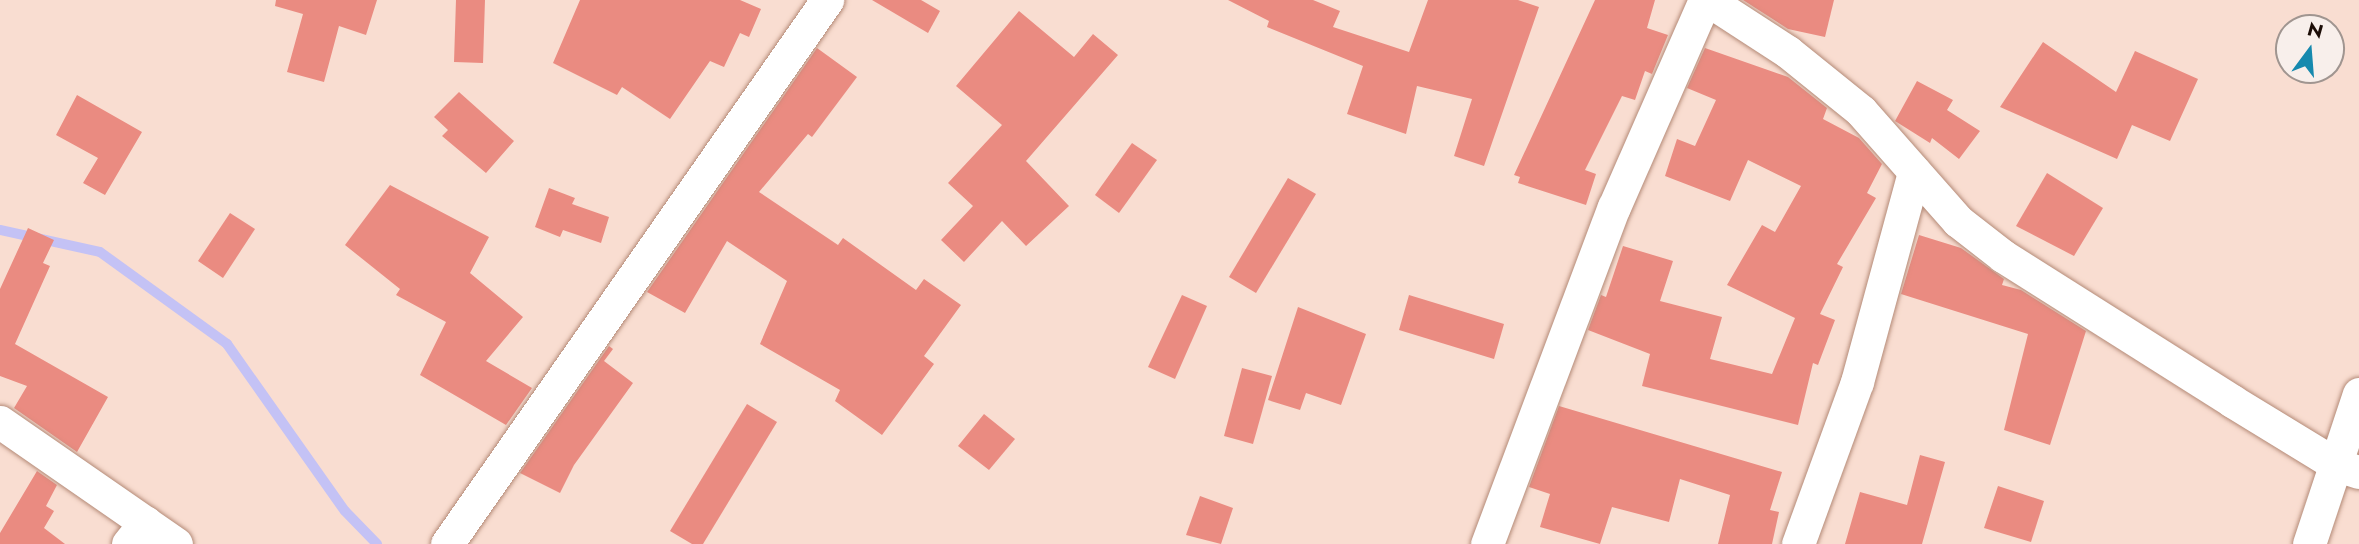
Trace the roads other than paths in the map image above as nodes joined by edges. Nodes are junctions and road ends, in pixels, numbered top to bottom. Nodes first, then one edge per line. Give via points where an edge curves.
1 (1707, 0) edge
2 (814, 4) edge
3 (1914, 172) junction
4 (2359, 394) edge
5 (0, 422) edge
6 (2348, 469) edge
7 (137, 533) edge
8 (176, 544) edge
9 (447, 544) edge
10 (1487, 544) edge
11 (1798, 544) edge
12 (2309, 544) edge

1 - 3 street via 1788,52 1861,111
1 - 10 street via 1614,207
2 - 9 street
3 - 6 street via 1958,221 2003,256
3 - 11 street via 1857,382
4 - 6 street
5 - 7 street
6 - 12 street
7 - 8 street

